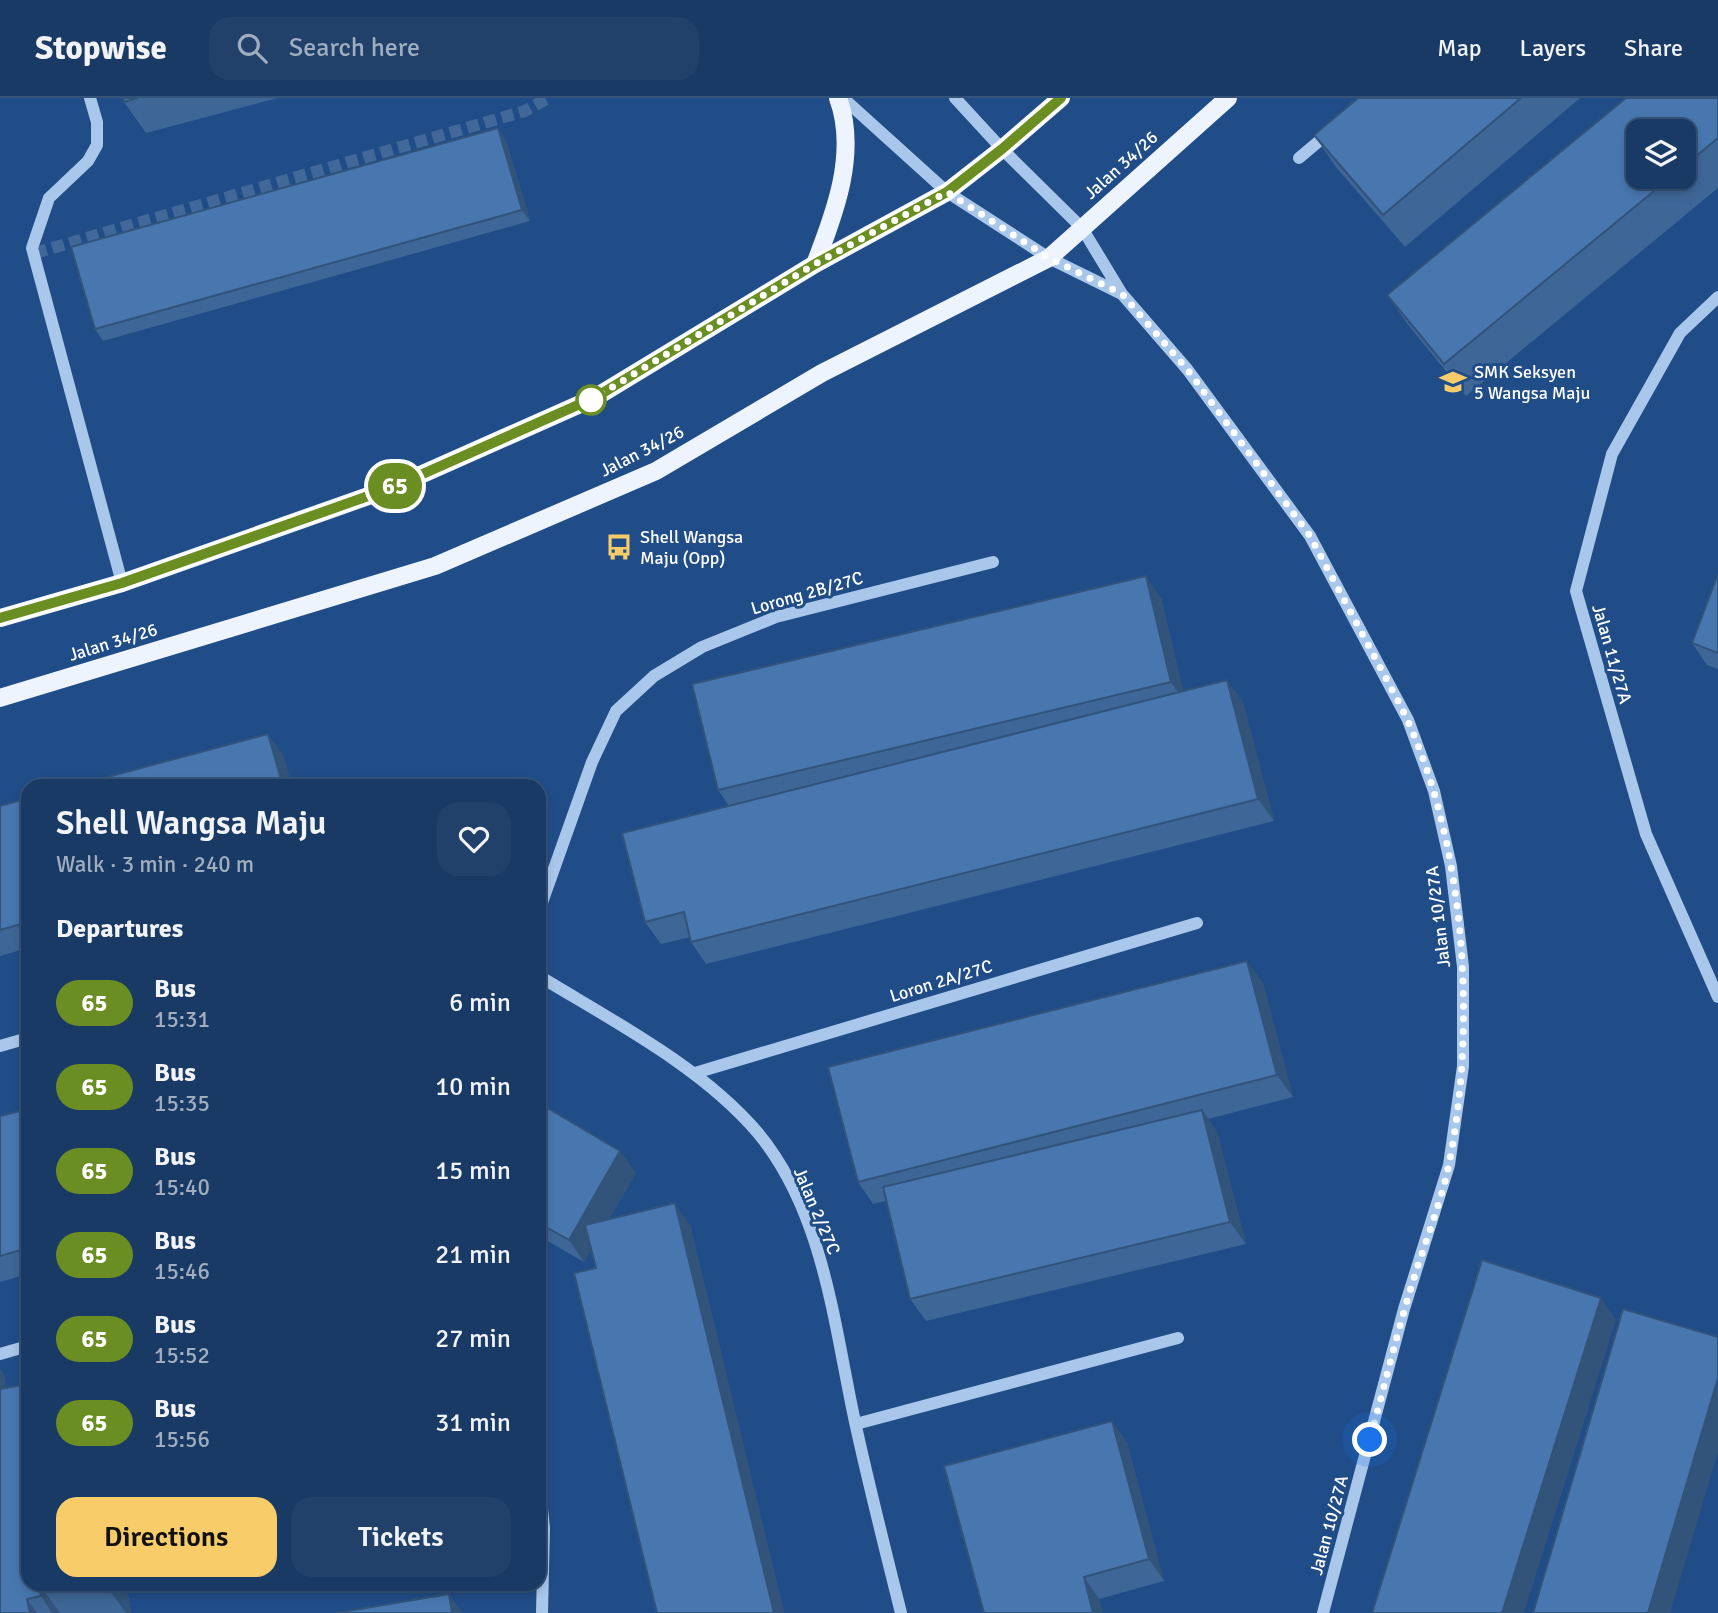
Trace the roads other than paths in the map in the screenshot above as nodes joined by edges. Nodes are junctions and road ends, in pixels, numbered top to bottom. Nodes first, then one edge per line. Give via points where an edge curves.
1 (90, 98) edge
2 (841, 98) edge
3 (955, 98) edge
4 (1061, 98) edge
5 (1228, 98) edge
6 (1340, 124) edge
7 (1002, 149) junction
8 (1299, 158) dead end
9 (947, 192) junction
10 (1082, 228) junction
11 (1049, 258) junction
12 (815, 264) junction
13 (1122, 294) junction
14 (1718, 297) edge
15 (993, 562) dead end
16 (122, 583) junction
17 (0, 618) edge
18 (0, 698) edge
19 (546, 891) edge
20 (1197, 923) dead end
21 (546, 980) edge
22 (1718, 997) edge
23 (21, 1040) edge
24 (0, 1046) edge
25 (695, 1073) junction
26 (1178, 1338) dead end
27 (21, 1348) edge
28 (0, 1354) edge
29 (856, 1424) junction
30 (543, 1591) edge
31 (542, 1613) edge
32 (901, 1613) edge
33 (1323, 1613) edge

1 - 16 street via 97,145 88,161 49,198 34,251
2 - 9 street, Jalan 10/27A
2 - 12 main road via 844,169 835,211
3 - 7 street, Jalan 10/27A
4 - 7 main road
5 - 10 main road, Jalan 34/26
6 - 8 street
7 - 9 main road
7 - 10 street, Jalan 10/27A
9 - 11 street, Jalan 10/27A
9 - 12 main road
10 - 11 main road, Jalan 34/26
10 - 13 street, Jalan 10/27A
11 - 13 street, Jalan 10/27A
11 - 18 main road, Jalan 34/26 via 822,373 656,471 435,566
12 - 16 main road via 596,397 391,488
13 - 33 street, Jalan 10/27A via 1187,369 1310,536 1408,720 1434,791 1451,866 1462,967 1463,1066 1449,1165 1404,1309
14 - 22 street, Jalan 11/27A via 1679,333 1612,454 1576,591 1646,834
15 - 19 street, Lorong 2B/27C via 776,617 702,647 654,676 616,711 592,762
16 - 17 main road
20 - 25 street, Loron 2A/27C
21 - 25 street, Jalan 2/27C
23 - 24 street
25 - 29 street, Jalan 2/27C via 758,1134 790,1182 819,1252
26 - 29 street
27 - 28 street
29 - 32 street, Jalan 2/27C
30 - 31 street

